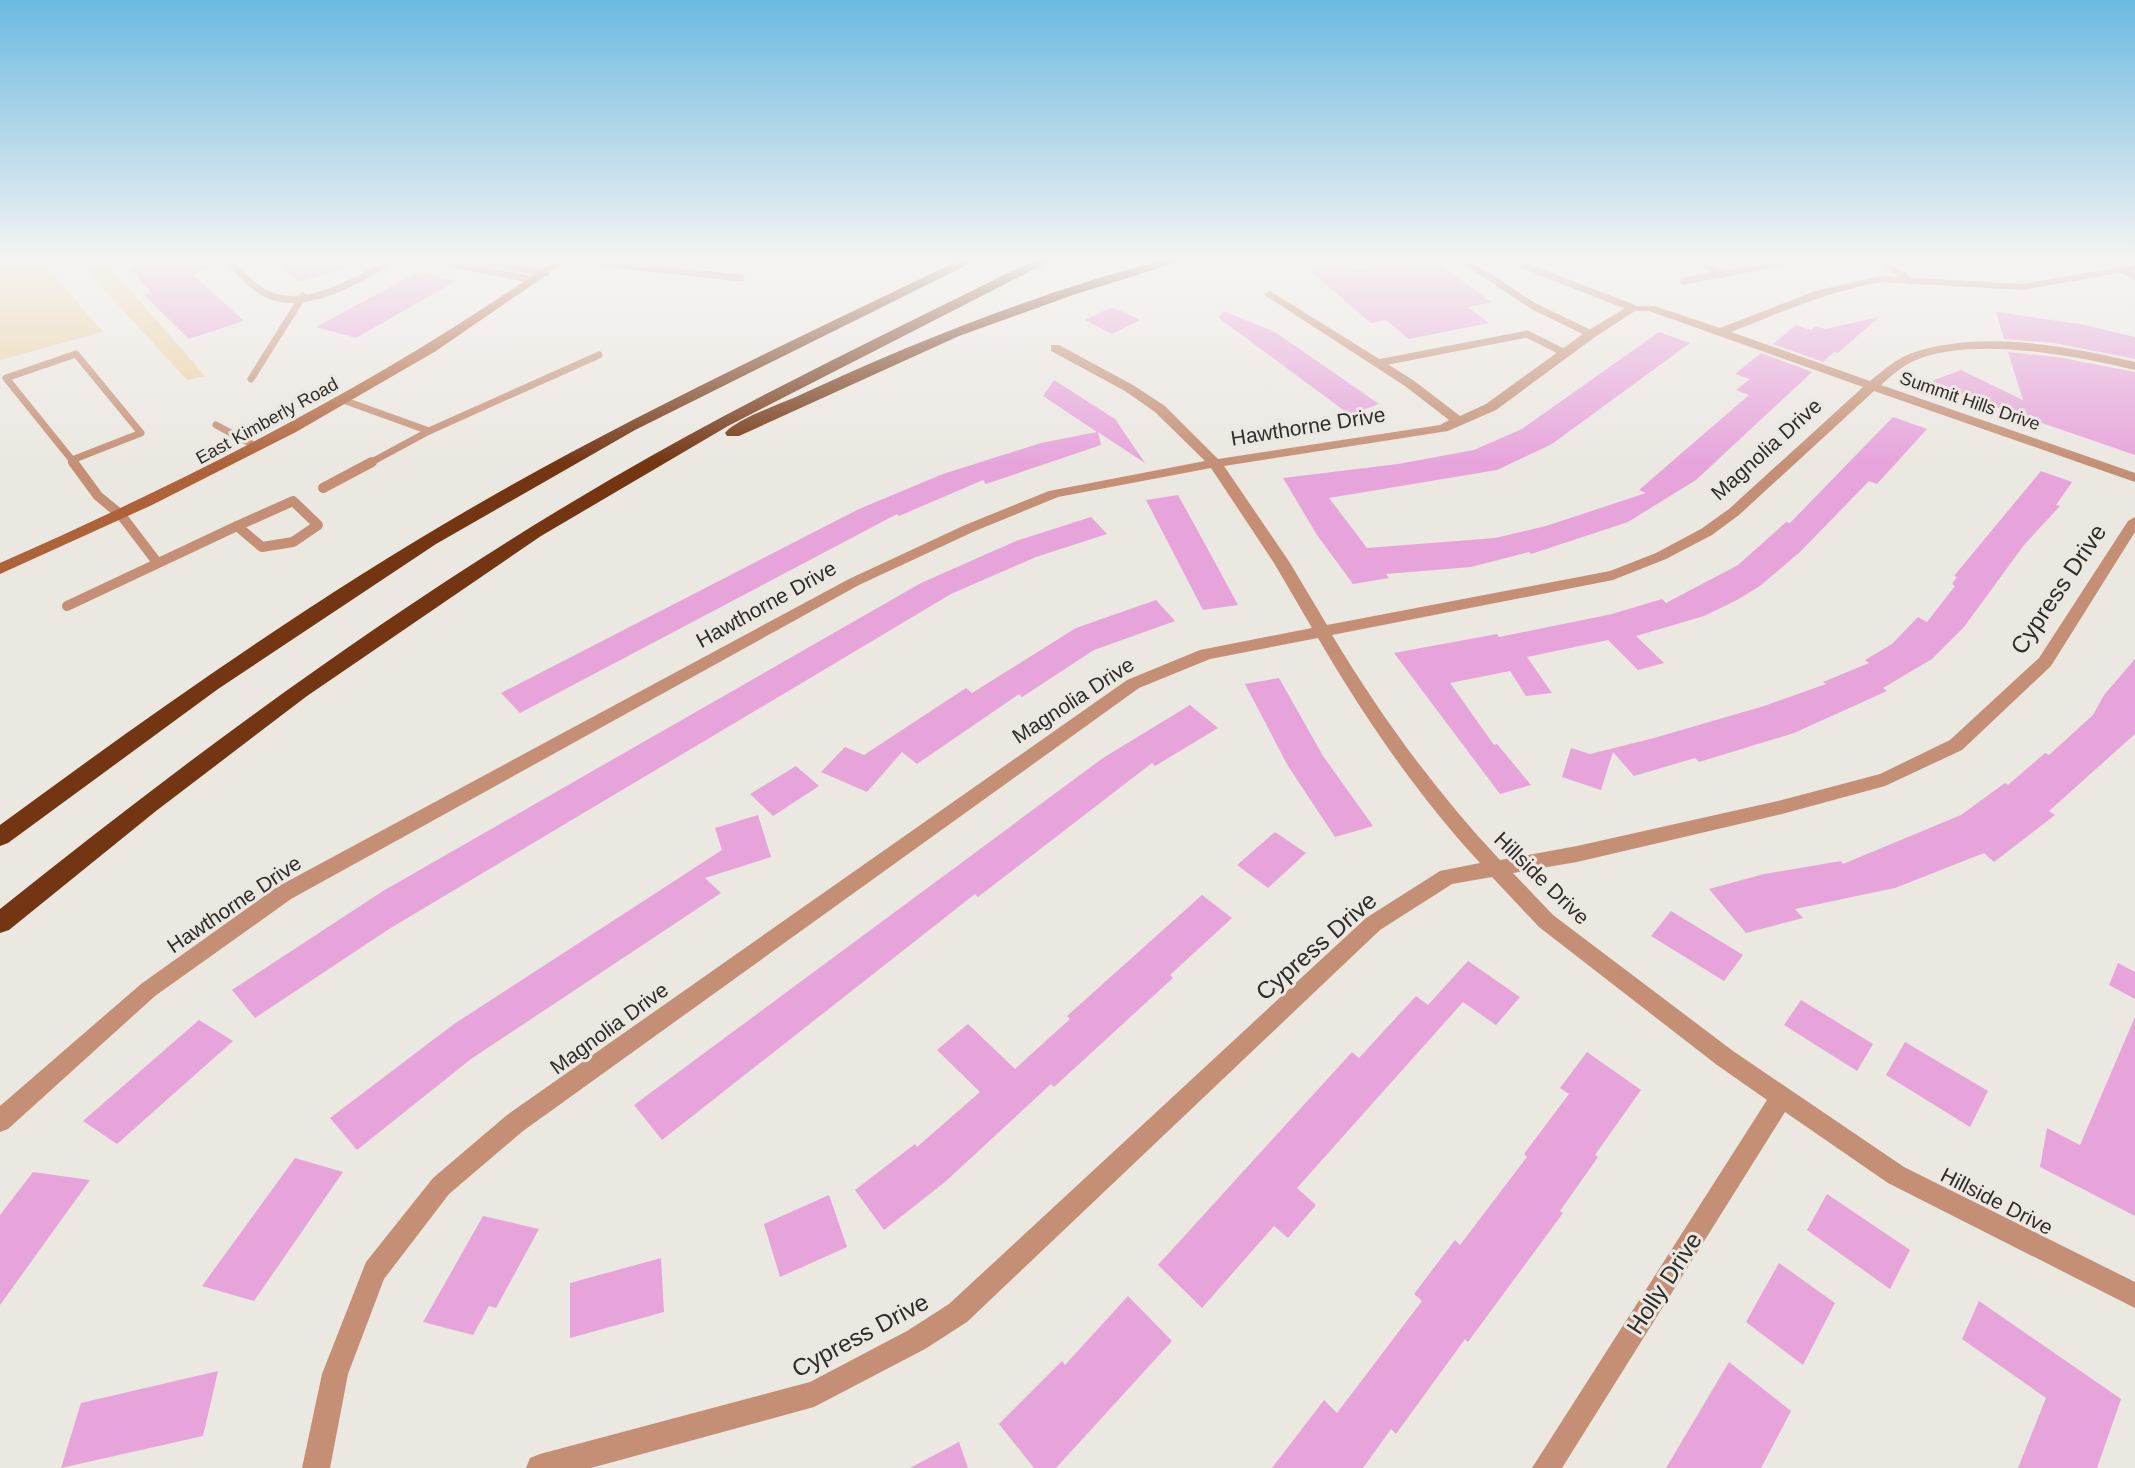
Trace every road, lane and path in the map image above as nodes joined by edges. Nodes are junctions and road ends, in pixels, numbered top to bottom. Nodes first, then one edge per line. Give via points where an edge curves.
1 (284, 327) edge
2 (469, 327) edge
3 (832, 327) edge
4 (912, 327) edge
5 (967, 327) edge
6 (1321, 327) edge
7 (1575, 327) edge
8 (1603, 327) edge
9 (1705, 327) edge
10 (1736, 327) edge
11 (1721, 332) junction
12 (1591, 334) junction
13 (1055, 348) dead end
14 (1565, 353) junction
15 (599, 355) dead end
16 (1378, 363) junction
17 (2135, 366) edge
18 (251, 379) dead end
19 (1872, 386) junction
20 (343, 400) junction
21 (1458, 421) junction
22 (216, 425) dead end
23 (429, 431) junction
24 (257, 447) junction
25 (664, 456) junction
26 (72, 460) junction
27 (1215, 463) junction
28 (2135, 478) edge
29 (323, 488) dead end
30 (121, 515) junction
31 (2135, 521) edge
32 (236, 525) junction
33 (156, 561) junction
34 (0, 569) edge
35 (67, 606) dead end
36 (1322, 631) junction
37 (0, 837) edge
38 (1497, 868) junction
39 (0, 923) edge
40 (1782, 1097) junction
41 (0, 1121) edge
42 (2135, 1295) edge
43 (316, 1468) edge
44 (540, 1468) edge
45 (1546, 1468) edge

1 - 18 lane
2 - 20 main road, East Kimberly Road
3 - 37 highway via 697,391 454,526 225,675
4 - 25 highway
5 - 25 highway via 731,433
6 - 16 street
7 - 12 lane
8 - 12 street, Hawthorne Drive
9 - 11 street, Summit Hills Drive
10 - 11 street
11 - 19 street, Summit Hills Drive
12 - 14 street, Hawthorne Drive
13 - 27 street, Hillside Drive via 1160,409
14 - 16 lane via 1527,334
14 - 21 street, Hawthorne Drive via 1491,407
15 - 23 lane
16 - 21 street
17 - 19 street, Magnolia Drive via 2061,351 1955,347 1919,355
19 - 28 street, Summit Hills Drive
19 - 36 street, Magnolia Drive via 1733,513 1670,554 1613,575
20 - 23 lane
20 - 24 main road, East Kimberly Road
21 - 27 street, Hawthorne Drive via 1443,428
22 - 24 lane
23 - 29 lane
24 - 30 main road, East Kimberly Road
25 - 39 highway via 546,525 303,690 122,824
26 - 26 lane via 6,377 76,354 141,433
26 - 30 lane via 97,496
27 - 36 street, Hillside Drive
27 - 41 street, Hawthorne Drive via 1054,494 854,582 284,893 148,990
30 - 33 lane
30 - 34 main road, East Kimberly Road
31 - 38 street, Cypress Drive via 2045,662 1956,745 1885,779 1628,842
32 - 32 lane via 293,501 318,525 307,536 282,547 262,547
32 - 33 lane
33 - 35 lane
36 - 38 street, Hillside Drive via 1354,685 1453,822
36 - 43 street, Magnolia Drive via 1206,654 1133,684 515,1123 441,1186 376,1271 335,1374
38 - 40 street, Hillside Drive via 1546,921
38 - 44 street, Cypress Drive via 1447,877 1374,924 958,1313 916,1340 814,1394
40 - 42 street, Hillside Drive via 1896,1175
40 - 45 street, Holly Drive

